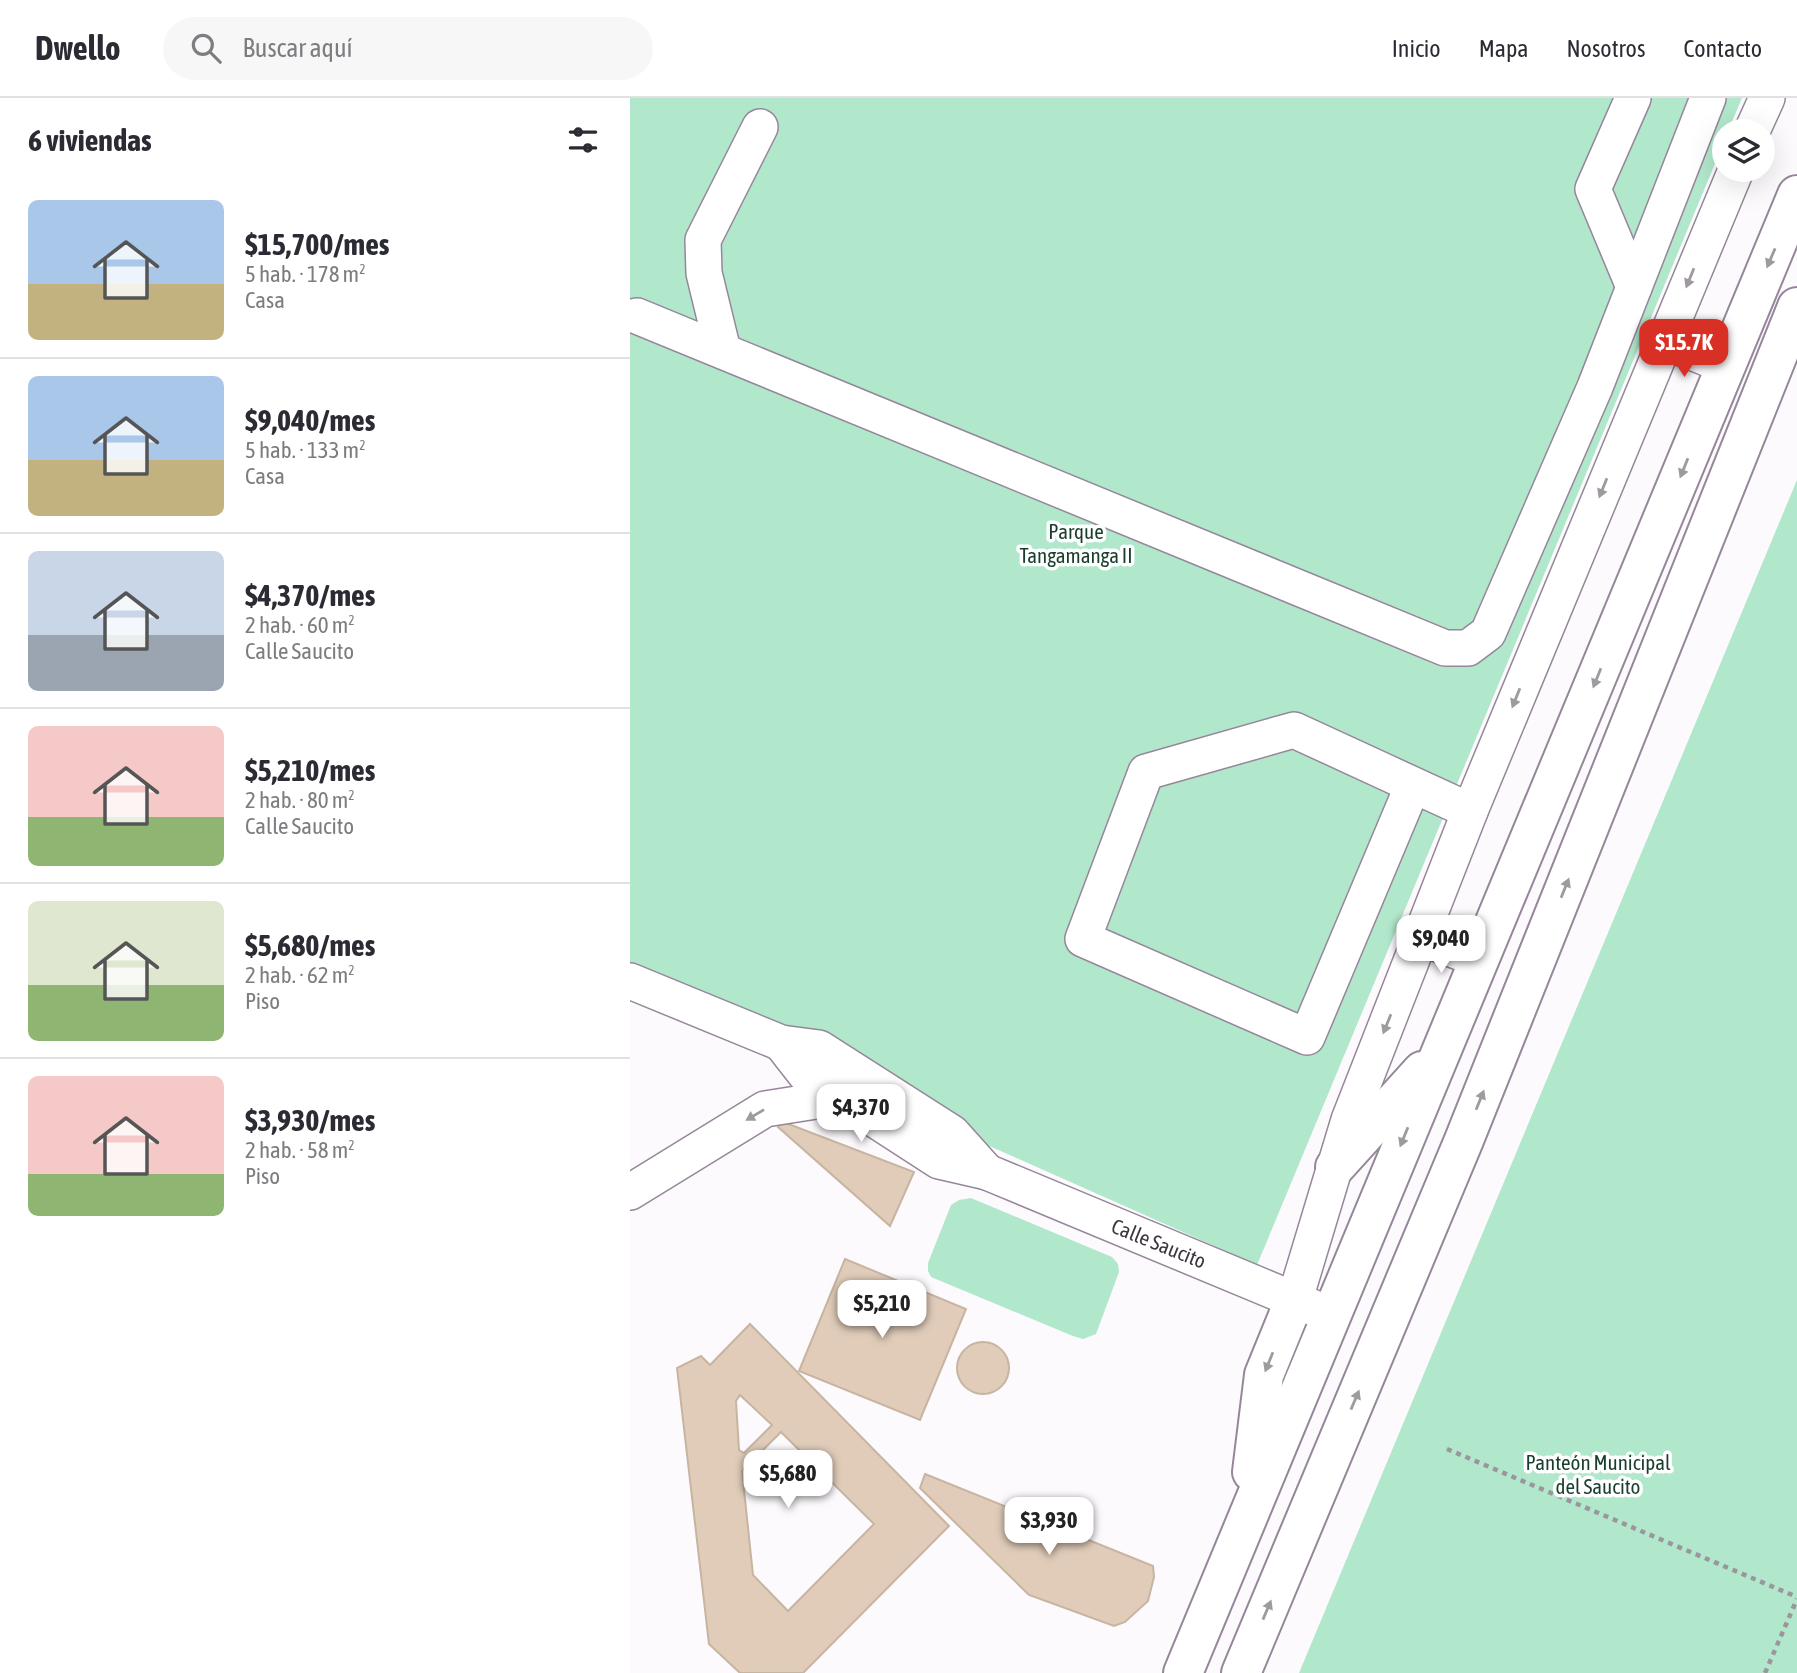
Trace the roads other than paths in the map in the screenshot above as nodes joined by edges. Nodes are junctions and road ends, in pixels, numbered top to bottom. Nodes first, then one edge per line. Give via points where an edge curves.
1 (1633, 98) edge
2 (1708, 98) edge
3 (1767, 98) edge
4 (1757, 119) edge
5 (760, 127) dead end
6 (1730, 182) edge
7 (1797, 195) edge
8 (1634, 287) junction
9 (1797, 307) edge
10 (637, 316) dead end
11 (1664, 341) junction
12 (723, 351) junction
13 (1726, 366) junction
14 (1595, 387) junction
15 (1638, 404) junction
16 (1413, 785) junction
17 (1470, 811) junction
18 (1422, 938) junction
19 (1480, 960) junction
20 (630, 981) edge
21 (782, 1043) junction
22 (1440, 1051) junction
23 (838, 1096) junction
24 (894, 1097) junction
25 (1464, 1140) junction
26 (1335, 1167) junction
27 (987, 1172) junction
28 (630, 1192) edge
29 (1295, 1299) junction
30 (1331, 1315) junction
31 (1246, 1521) junction
32 (1183, 1673) edge
33 (1241, 1673) edge

1 - 8 street via 1593,189
2 - 8 street
3 - 4 street
5 - 12 street via 703,240 704,273
6 -> 11 street
7 -> 13 main road
8 - 14 street
25 -> 9 main road
10 - 12 street
11 - 13 street
11 - 15 street
12 - 14 street via 1445,648 1468,648 1488,633
13 -> 19 main road
14 - 15 street
15 -> 17 street
16 - 16 street via 1294,730 1146,772 1083,939 1307,1037
16 - 17 street
17 - 18 street
18 - 19 street
18 -> 26 street via 1349,1120
19 - 22 main road
20 - 21 street, Calle Saucito
21 - 23 street, Calle Saucito via 806,1075
21 - 24 street, Calle Saucito via 819,1048
22 - 26 main road
22 -> 30 main road
23 - 24 street
23 - 27 street, Calle Saucito via 939,1161
23 -> 28 street via 765,1109
24 - 27 street, Calle Saucito via 952,1133
25 - 30 main road via 1428,1193 1384,1293 1367,1309
33 -> 25 main road
26 - 29 street
27 - 29 street, Calle Saucito
29 - 30 street, Calle Saucito
29 -> 31 main road via 1264,1374
30 - 31 main road
31 - 32 main road

